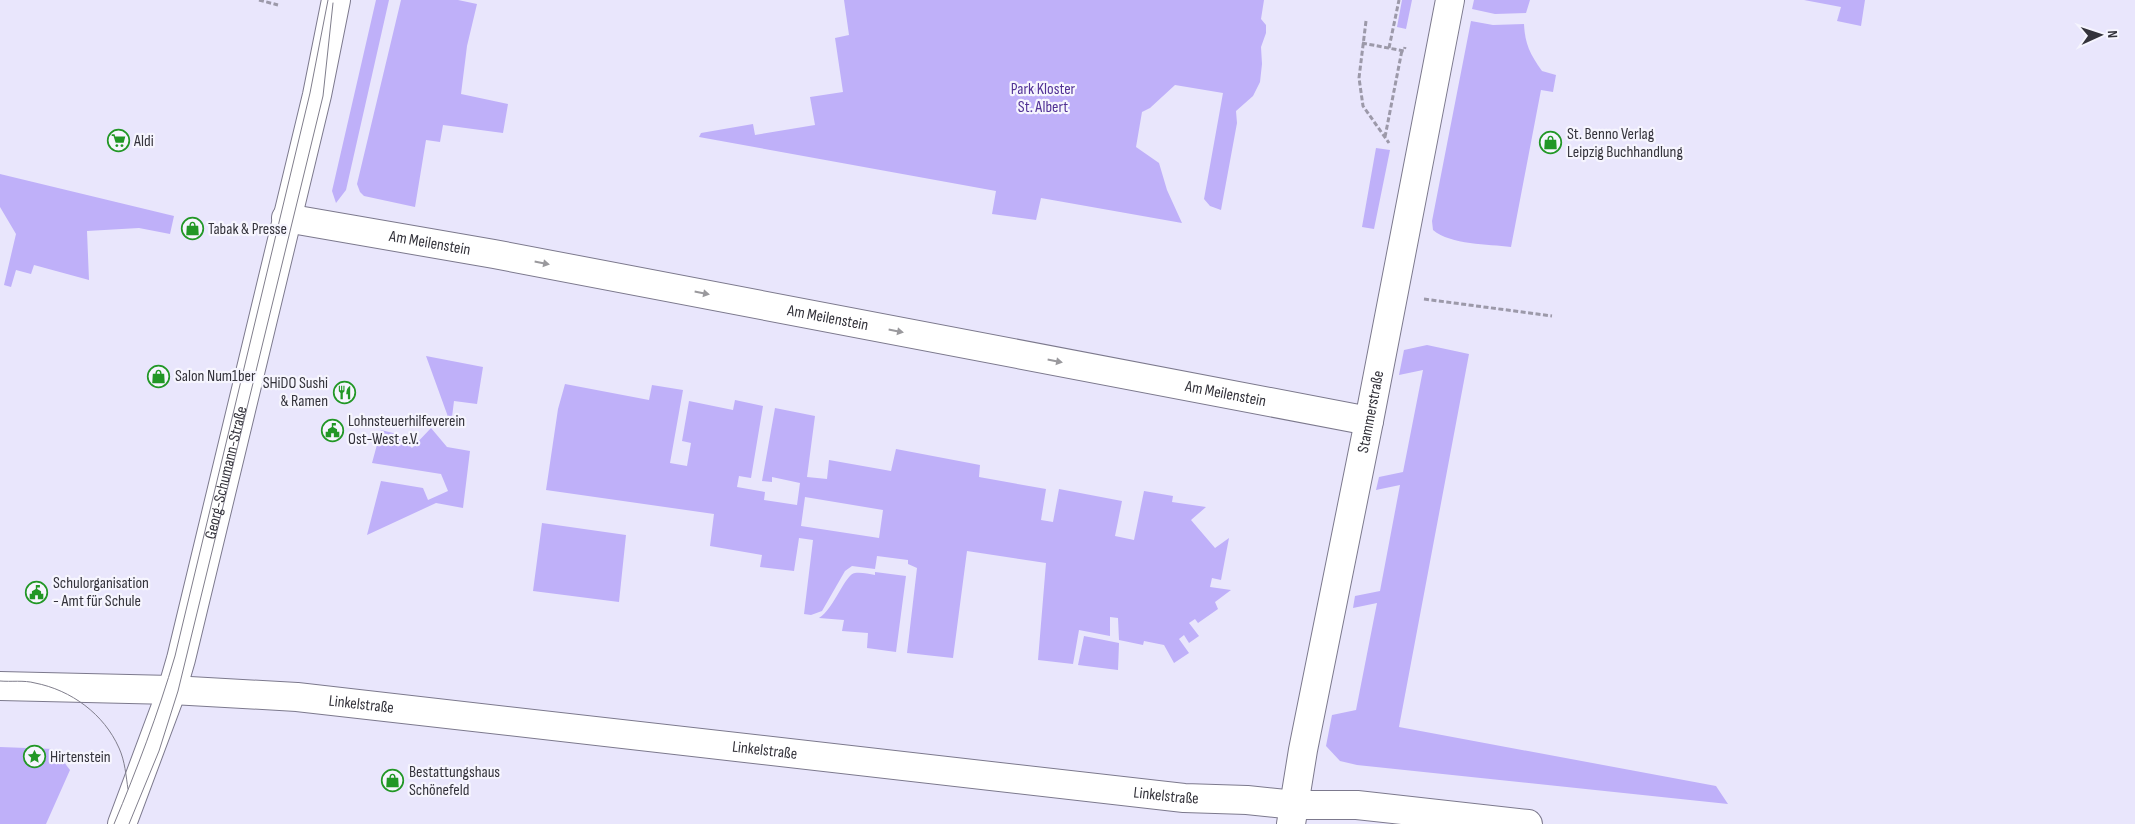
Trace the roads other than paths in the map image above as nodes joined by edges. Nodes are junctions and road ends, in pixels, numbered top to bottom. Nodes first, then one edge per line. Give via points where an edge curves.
1 (336, 0) edge
2 (1450, 0) edge
3 (286, 218) junction
4 (1369, 421) junction
5 (0, 686) edge
6 (172, 690) junction
7 (1293, 814) edge
8 (122, 824) edge
9 (1528, 824) edge

1 - 3 street, Georg-Schumann-Straße
2 - 4 street, Stammerstraße
3 -> 4 street, Am Meilenstein via 494,254
3 - 6 street, Georg-Schumann-Straße
4 - 7 street, Stammerstraße
5 - 6 street, Linkelstraße
6 - 7 street, Linkelstraße via 297,697 1174,797
6 - 8 street, Georg-Schumann-Straße
7 - 9 street, Linkelstraße via 1357,805

